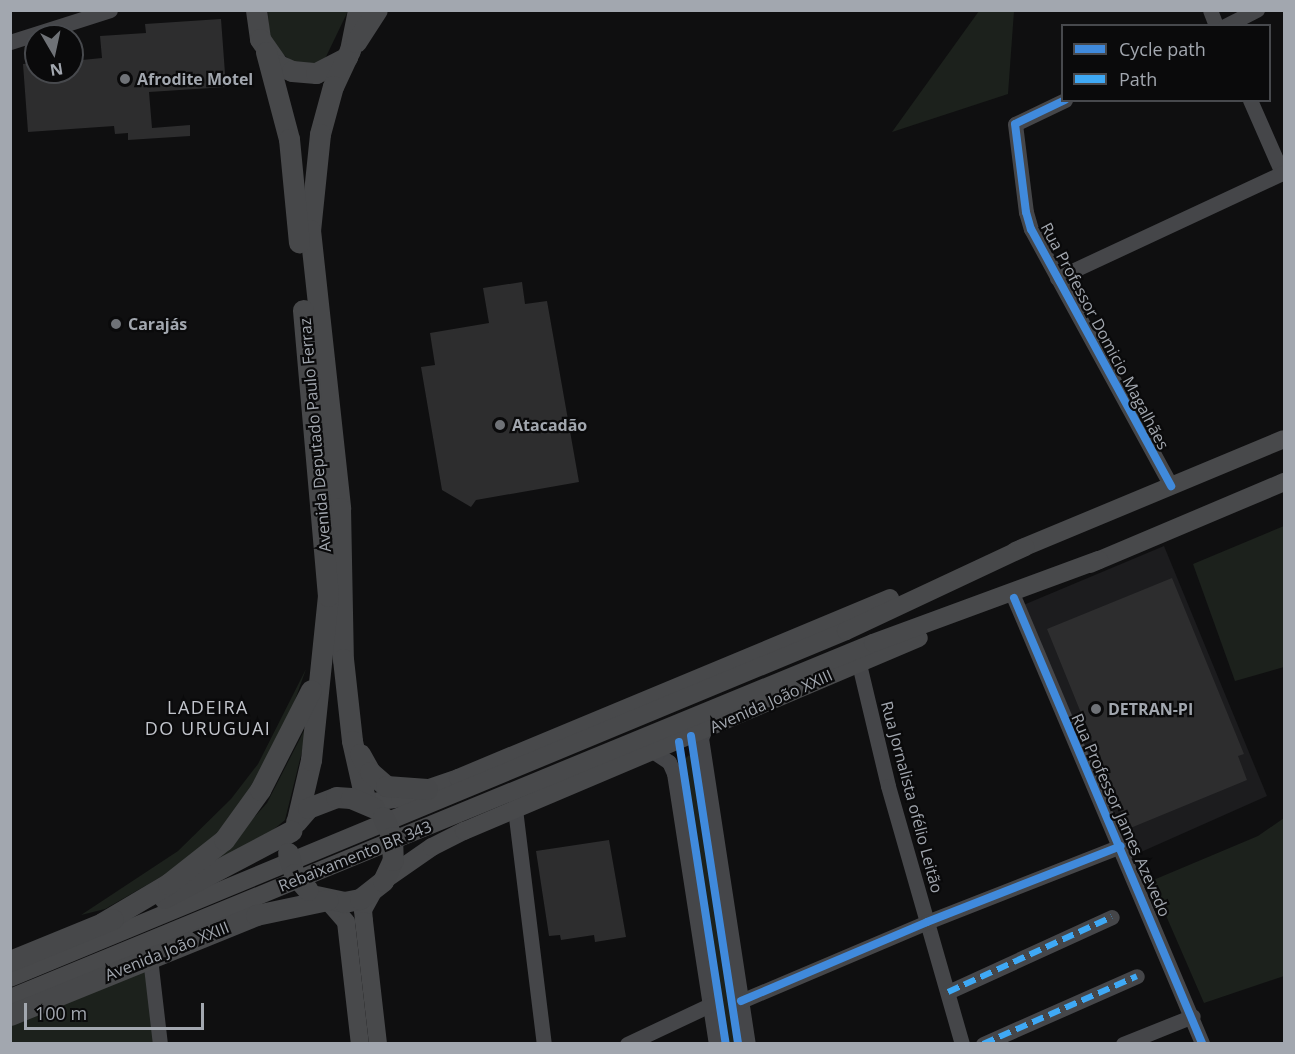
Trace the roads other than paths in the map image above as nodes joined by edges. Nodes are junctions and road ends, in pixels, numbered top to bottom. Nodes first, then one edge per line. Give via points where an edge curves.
1 (110, 10) edge
2 (256, 10) edge
3 (358, 10) edge
4 (377, 10) edge
5 (1257, 10) edge
6 (1229, 24) edge
7 (10, 42) edge
8 (266, 52) junction
9 (349, 54) junction
10 (1061, 102) edge
11 (1251, 102) edge
12 (1283, 173) edge
13 (1057, 278) junction
14 (1284, 439) edge
15 (1284, 482) edge
16 (1171, 486) junction
17 (1025, 547) junction
18 (1099, 560) junction
19 (1014, 597) junction
20 (343, 658) junction
21 (321, 661) junction
22 (858, 664) junction
23 (672, 704) joint
24 (702, 723) junction
25 (654, 752) junction
26 (427, 789) junction
27 (366, 803) junction
28 (514, 809) junction
29 (294, 825) junction
30 (1121, 846) junction
31 (378, 886) junction
32 (327, 900) junction
33 (1112, 917) dead end
34 (927, 922) junction
35 (102, 923) junction
36 (150, 958) junction
37 (10, 961) edge
38 (1137, 976) dead end
39 (10, 978) edge
40 (948, 992) junction
41 (10, 998) edge
42 (741, 1001) junction
43 (710, 1005) junction
44 (10, 1015) edge
45 (1193, 1016) junction
46 (160, 1044) edge
47 (360, 1044) edge
48 (378, 1044) edge
49 (544, 1044) edge
50 (627, 1044) edge
51 (716, 1044) edge
52 (748, 1044) edge
53 (962, 1044) edge
54 (983, 1044) edge
55 (1123, 1044) edge
56 (1202, 1044) edge

1 - 7 street
2 - 8 highway, Avenida Deputado Paulo Ferraz
3 - 9 highway, Avenida Deputado Paulo Ferraz
4 - 9 highway, Avenida Deputado Paulo Ferraz
5 - 6 street
8 - 9 highway via 278,65 304,74 326,71
8 - 21 highway, Avenida Deputado Paulo Ferraz via 289,138 296,213 328,584
9 - 20 highway, Avenida Deputado Paulo Ferraz via 333,86 320,134 310,230 340,508
10 - 13 street, Rua Professor Domicio Magalhães via 1015,124 1026,213
11 - 12 street
12 - 13 street
13 - 16 street, Rua Professor Domicio Magalhães
14 - 16 main road, Avenida João XXIII
15 - 18 main road, Avenida João XXIII
16 - 17 main road, Avenida João XXIII
17 - 23 main road, Avenida João XXIII via 846,631
17 - 26 main road, Avenida João XXIII via 888,599
18 - 19 main road, Avenida João XXIII
18 - 24 main road, Avenida João XXIII via 873,643
19 - 22 main road, Avenida João XXIII
19 - 30 street, Rua Professor James Azevedo via 1069,735
20 - 26 highway via 360,757 386,786
20 - 27 highway, Avenida Deputado Paulo Ferraz via 352,741
21 - 29 highway, Avenida Deputado Paulo Ferraz via 311,760
21 - 35 highway via 303,713 260,790 224,840 168,885
22 - 24 main road, Avenida João XXIII
22 - 34 street, Rua Jornalista ofélio Leitão
23 - 39 main road, Rebaixamento BR 343
24 - 25 main road, Avenida João XXIII
24 - 41 main road, Rebaixamento BR 343
24 - 42 street via 701,738
25 - 28 main road, Avenida João XXIII
25 - 43 street via 669,762 674,773
26 - 27 main road, Avenida João XXIII
27 - 29 highway via 344,797 321,801
27 - 31 highway, bridge via 382,817 392,837 393,860
28 - 31 main road, Avenida João XXIII via 432,847
28 - 49 street
29 - 32 highway, bridge via 288,853 294,874 308,891
29 - 35 highway via 190,887
30 - 34 street
30 - 45 street, Rua Professor James Azevedo
31 - 32 highway via 360,898
31 - 48 main road via 363,910
32 - 36 highway, Avenida João XXIII via 256,915
32 - 47 main road via 346,921
33 - 40 street
34 - 40 street, Rua Jornalista ofélio Leitão
34 - 42 street
35 - 37 highway
36 - 44 highway, Avenida João XXIII
36 - 46 street
38 - 54 street
40 - 53 street, Rua Jornalista ofélio Leitão
42 - 52 street
43 - 50 street
43 - 51 street
45 - 55 street
45 - 56 street, Rua Professor James Azevedo

